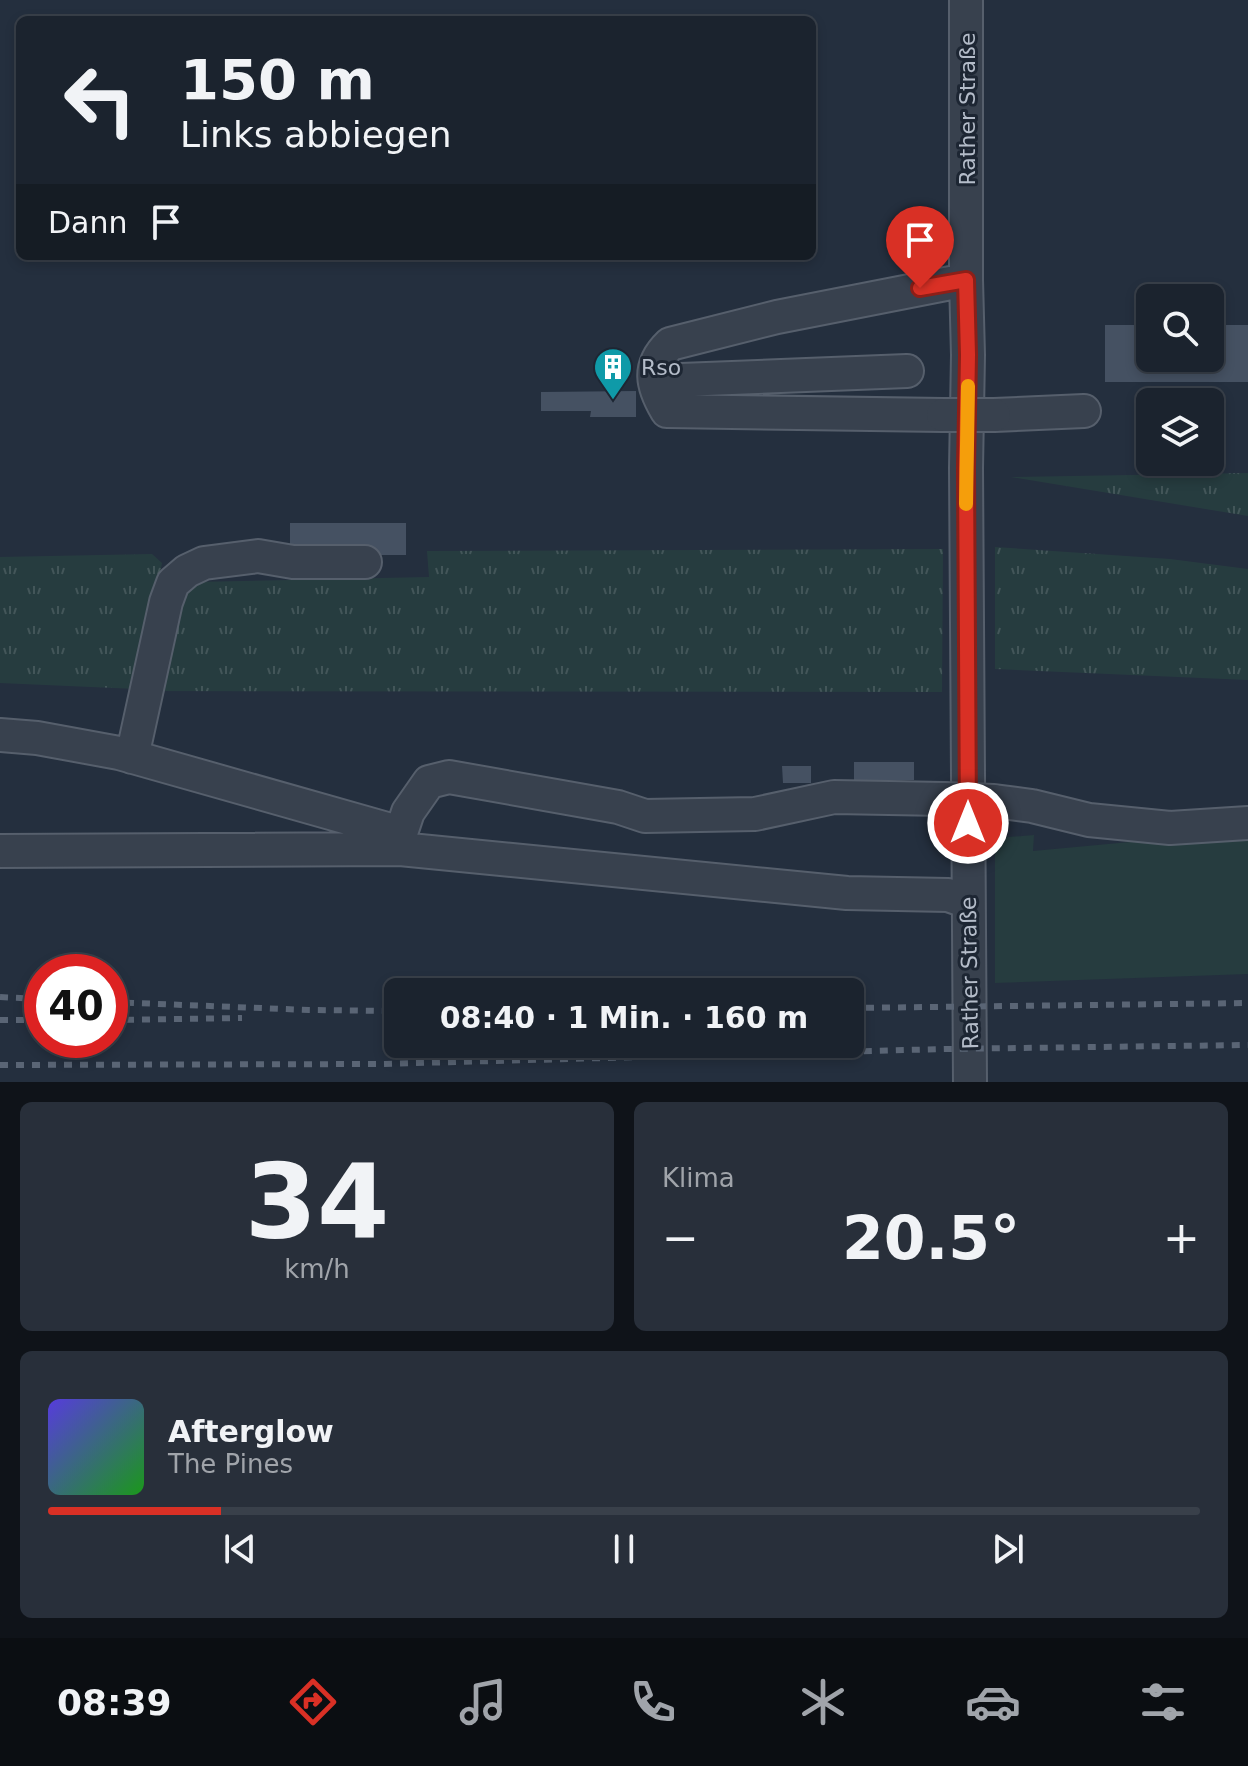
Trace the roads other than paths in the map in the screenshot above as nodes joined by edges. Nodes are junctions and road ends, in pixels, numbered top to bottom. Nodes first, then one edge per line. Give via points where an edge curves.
1 (966, 0) edge
2 (966, 280) junction
3 (907, 371) dead end
4 (655, 381) junction
5 (1084, 411) dead end
6 (365, 562) dead end
7 (0, 735) edge
8 (132, 757) junction
9 (1248, 823) edge
10 (400, 841) junction
11 (0, 851) edge
12 (968, 902) junction
13 (970, 1082) edge

1 - 2 street, Rather Straße
2 - 4 street via 670,344 659,354
2 - 12 street, Rather Straße
3 - 4 street
4 - 5 street, bridge via 667,411
6 - 8 street via 293,562 258,556 204,563 187,571 173,583 166,602
7 - 8 street
8 - 10 street
9 - 10 street, bridge via 1170,828 1089,820 994,801 834,797 755,814 645,816 449,777 429,782 408,812
10 - 11 street
10 - 12 street via 847,893 948,895
12 - 13 street, Rather Straße

